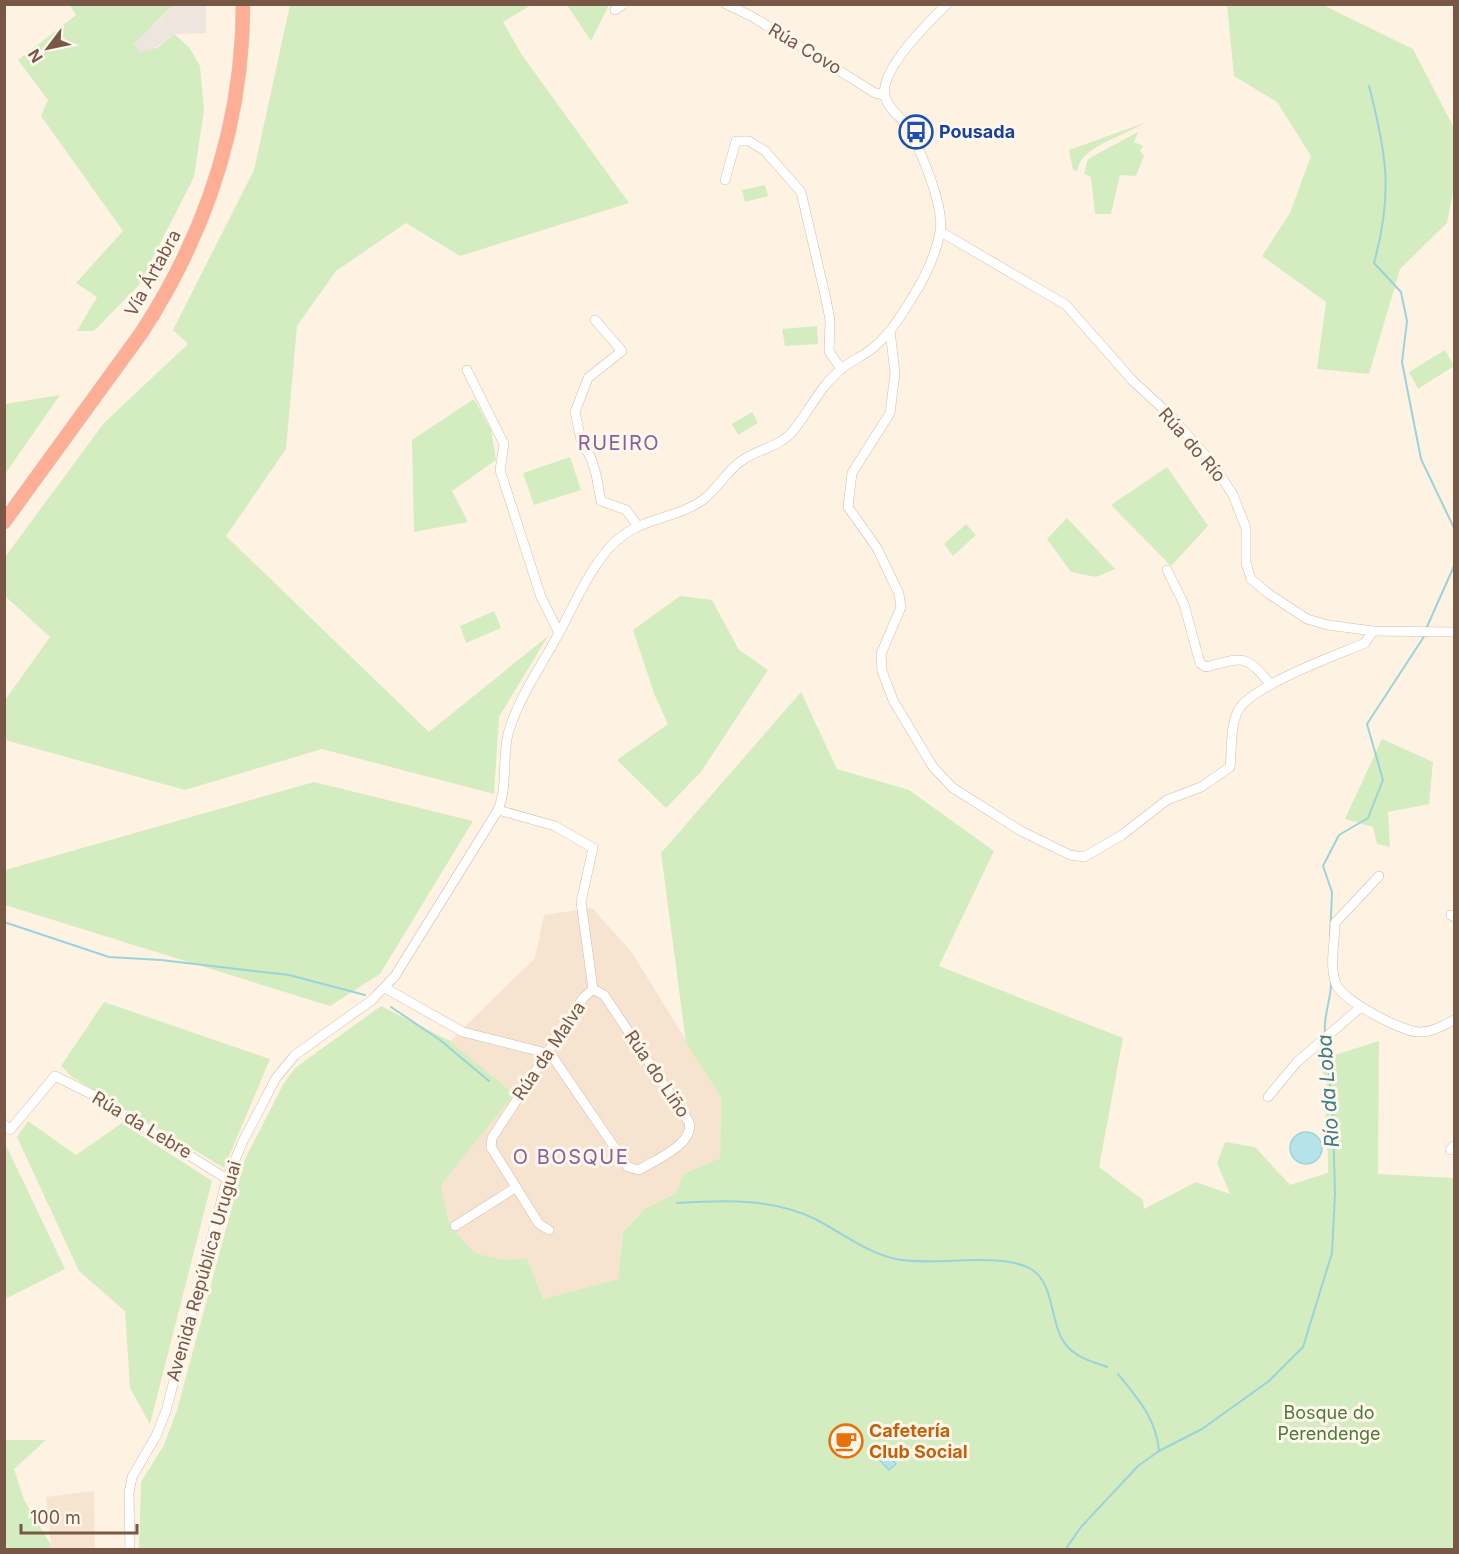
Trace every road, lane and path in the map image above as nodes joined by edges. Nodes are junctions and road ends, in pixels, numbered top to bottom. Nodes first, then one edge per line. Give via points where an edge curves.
1 (244, 4) edge
2 (624, 4) edge
3 (726, 4) edge
4 (947, 4) edge
5 (615, 10) dead end
6 (884, 95) junction
7 (725, 180) dead end
8 (941, 232) junction
9 (595, 320) dead end
10 (890, 331) junction
11 (841, 369) junction
12 (467, 370) dead end
13 (4, 522) edge
14 (638, 526) junction
15 (1167, 570) dead end
16 (1373, 631) junction
17 (1455, 632) edge
18 (559, 633) junction
19 (1272, 685) junction
20 (498, 810) junction
21 (1379, 876) dead end
22 (385, 988) junction
23 (593, 989) junction
24 (1361, 1007) junction
25 (1455, 1020) edge
26 (546, 1053) junction
27 (1268, 1097) dead end
28 (4, 1124) edge
29 (227, 1179) junction
30 (515, 1188) junction
31 (455, 1226) dead end
32 (549, 1230) dead end
33 (130, 1550) edge

1 - 13 highway, Vía Ártabra via 234,107 223,156 194,237 142,332
2 - 5 street
3 - 6 street, Rúa Covo
4 - 6 street via 899,57
6 - 8 street, Avenida República Uruguai via 918,149 939,208
7 - 11 street via 736,141 750,141 765,151 801,192 830,320 829,351
8 - 10 street, Avenida República Uruguai via 913,297
8 - 16 street, Rúa do Río via 1066,305 1131,380 1214,464 1233,495 1246,528 1246,563 1251,579 1307,619
9 - 14 street via 622,351 588,378 575,412 576,425 591,458 601,501 626,510
10 - 11 street, Avenida República Uruguai via 873,348
10 - 19 street via 896,373 890,414 852,473 848,507 878,548 902,607 881,654 882,671 893,700 933,767 953,788 1021,831 1071,855 1084,857 1122,835 1167,800 1201,787 1230,767 1239,709
11 - 14 street, Avenida República Uruguai via 824,386 792,433 778,444 745,459 693,506
12 - 18 street via 504,444 500,470 541,597
14 - 18 street, Avenida República Uruguai via 609,548
15 - 19 street via 1184,604 1200,663 1206,667 1245,660
16 - 17 street, Rúa do Río
16 - 19 street via 1365,643
18 - 20 street, Avenida República Uruguai via 513,719
20 - 22 street, Avenida República Uruguai
20 - 23 street, Rúa da Malva via 555,826 593,848 581,902
21 - 24 street via 1335,923 1333,972 1337,987
22 - 26 street via 463,1032
22 - 29 street, Avenida República Uruguai via 285,1065
23 - 26 street, Rúa da Malva
23 - 26 street, Rúa do Liño via 604,995 689,1122 687,1139 639,1170 628,1167
24 - 25 street via 1421,1033
24 - 27 street via 1297,1062
26 - 30 street, Rúa da Malva via 492,1138 491,1147
28 - 29 street, Rúa da Lebre via 10,1130 55,1076 93,1095
29 - 33 street, Avenida República Uruguai via 166,1411 132,1477
30 - 31 street
30 - 32 street, Rúa da Malva via 539,1224

